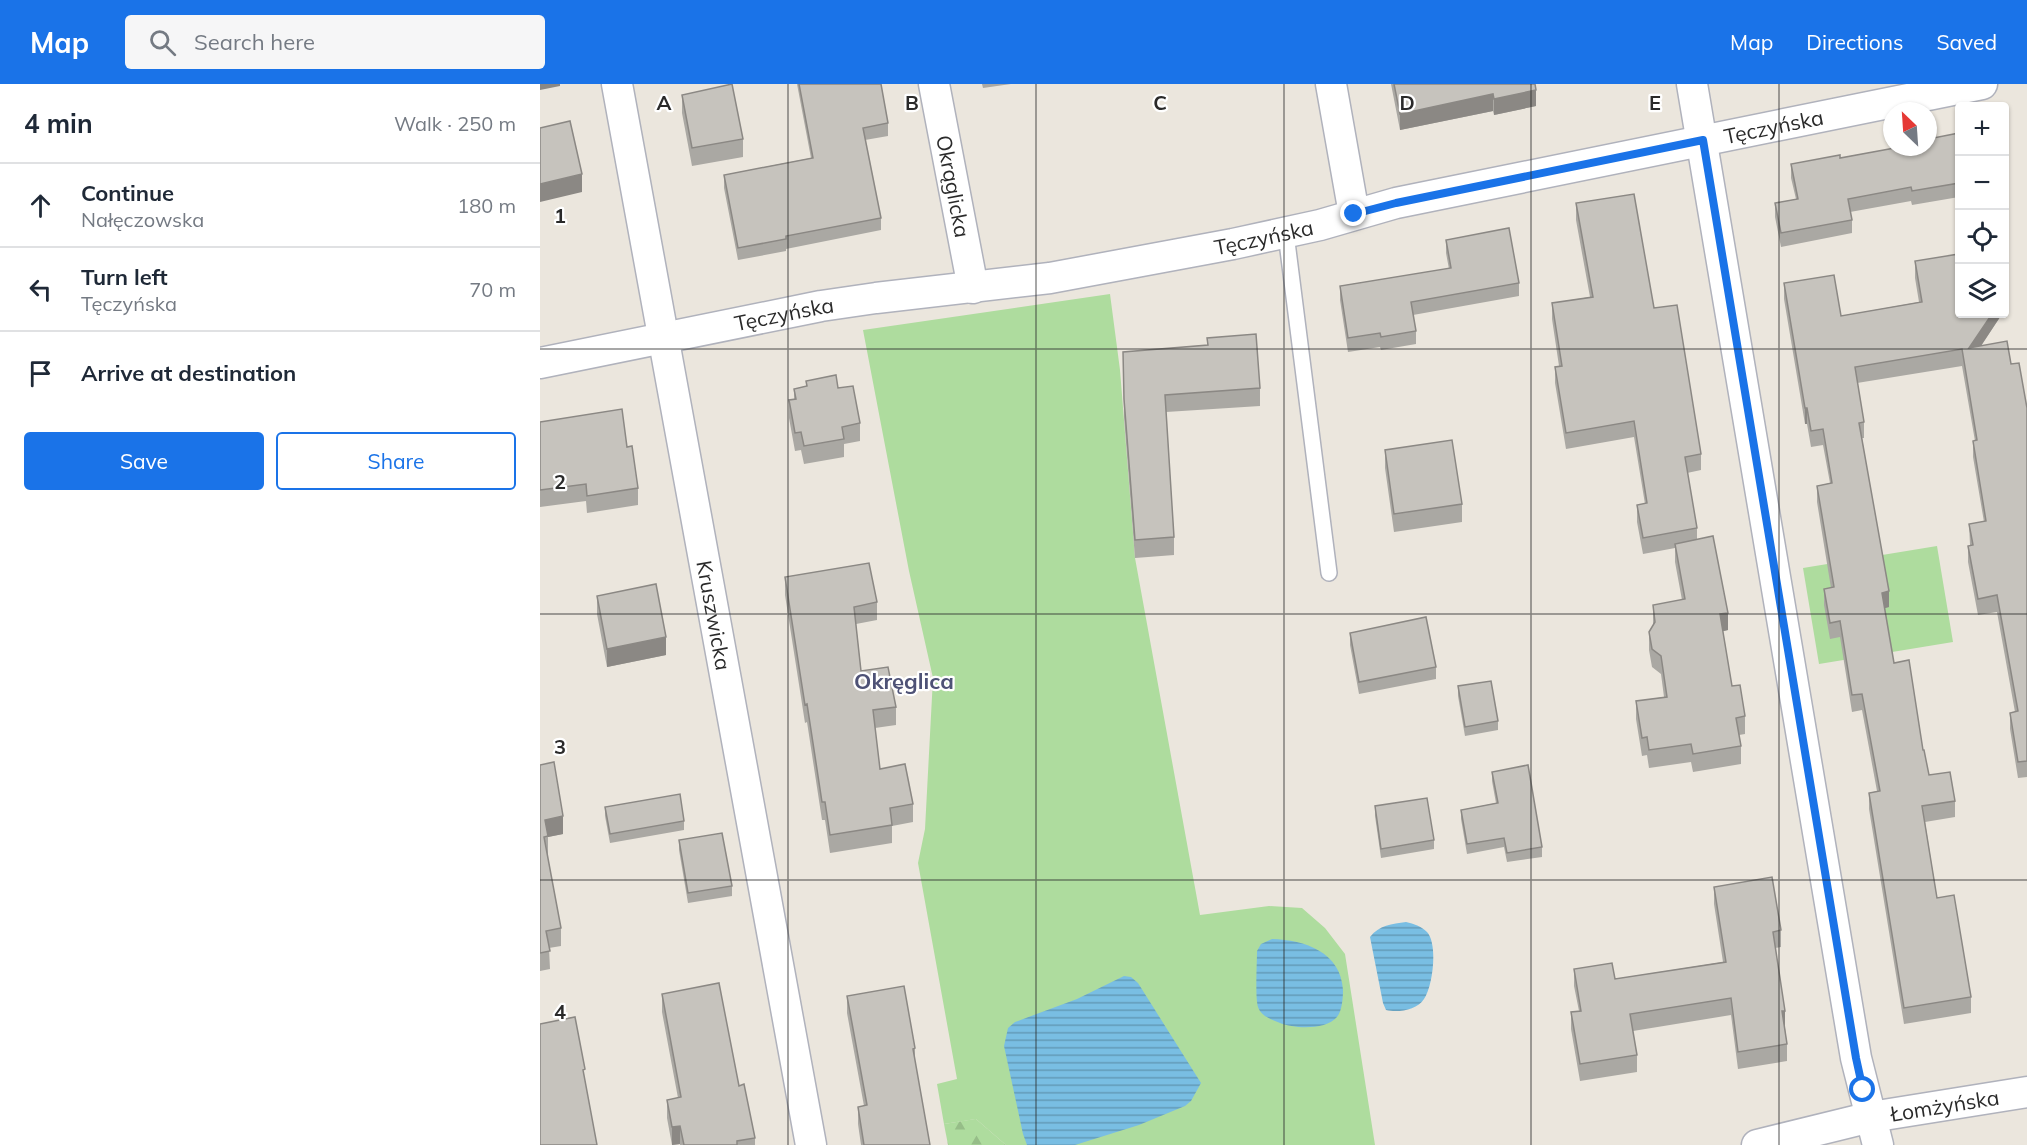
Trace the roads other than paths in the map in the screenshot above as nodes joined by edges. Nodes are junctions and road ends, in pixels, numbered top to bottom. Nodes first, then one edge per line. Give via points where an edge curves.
1 (616, 84) edge
2 (934, 84) edge
3 (1331, 84) edge
4 (1692, 84) edge
5 (1982, 84) edge
6 (1703, 140) junction
7 (1354, 214) junction
8 (1286, 234) junction
9 (973, 288) junction
10 (664, 338) junction
11 (540, 363) edge
12 (1329, 573) dead end
13 (2027, 1092) edge
14 (1874, 1131) edge
15 (812, 1145) edge
16 (1757, 1145) edge

1 - 10 street, Kruszwicka
2 - 9 street, Okrąglicka
3 - 7 street
4 - 6 street
5 - 6 street, Tęczyńska
6 - 7 street, Tęczyńska
6 - 14 street via 1856,1058
7 - 8 street, Tęczyńska
8 - 9 street, Tęczyńska via 1050,278
8 - 12 lane
9 - 10 street, Tęczyńska via 821,306
10 - 11 street, Tęczyńska
10 - 15 street, Kruszwicka
13 - 14 street, Łomżyńska
14 - 16 street, Łomżyńska

